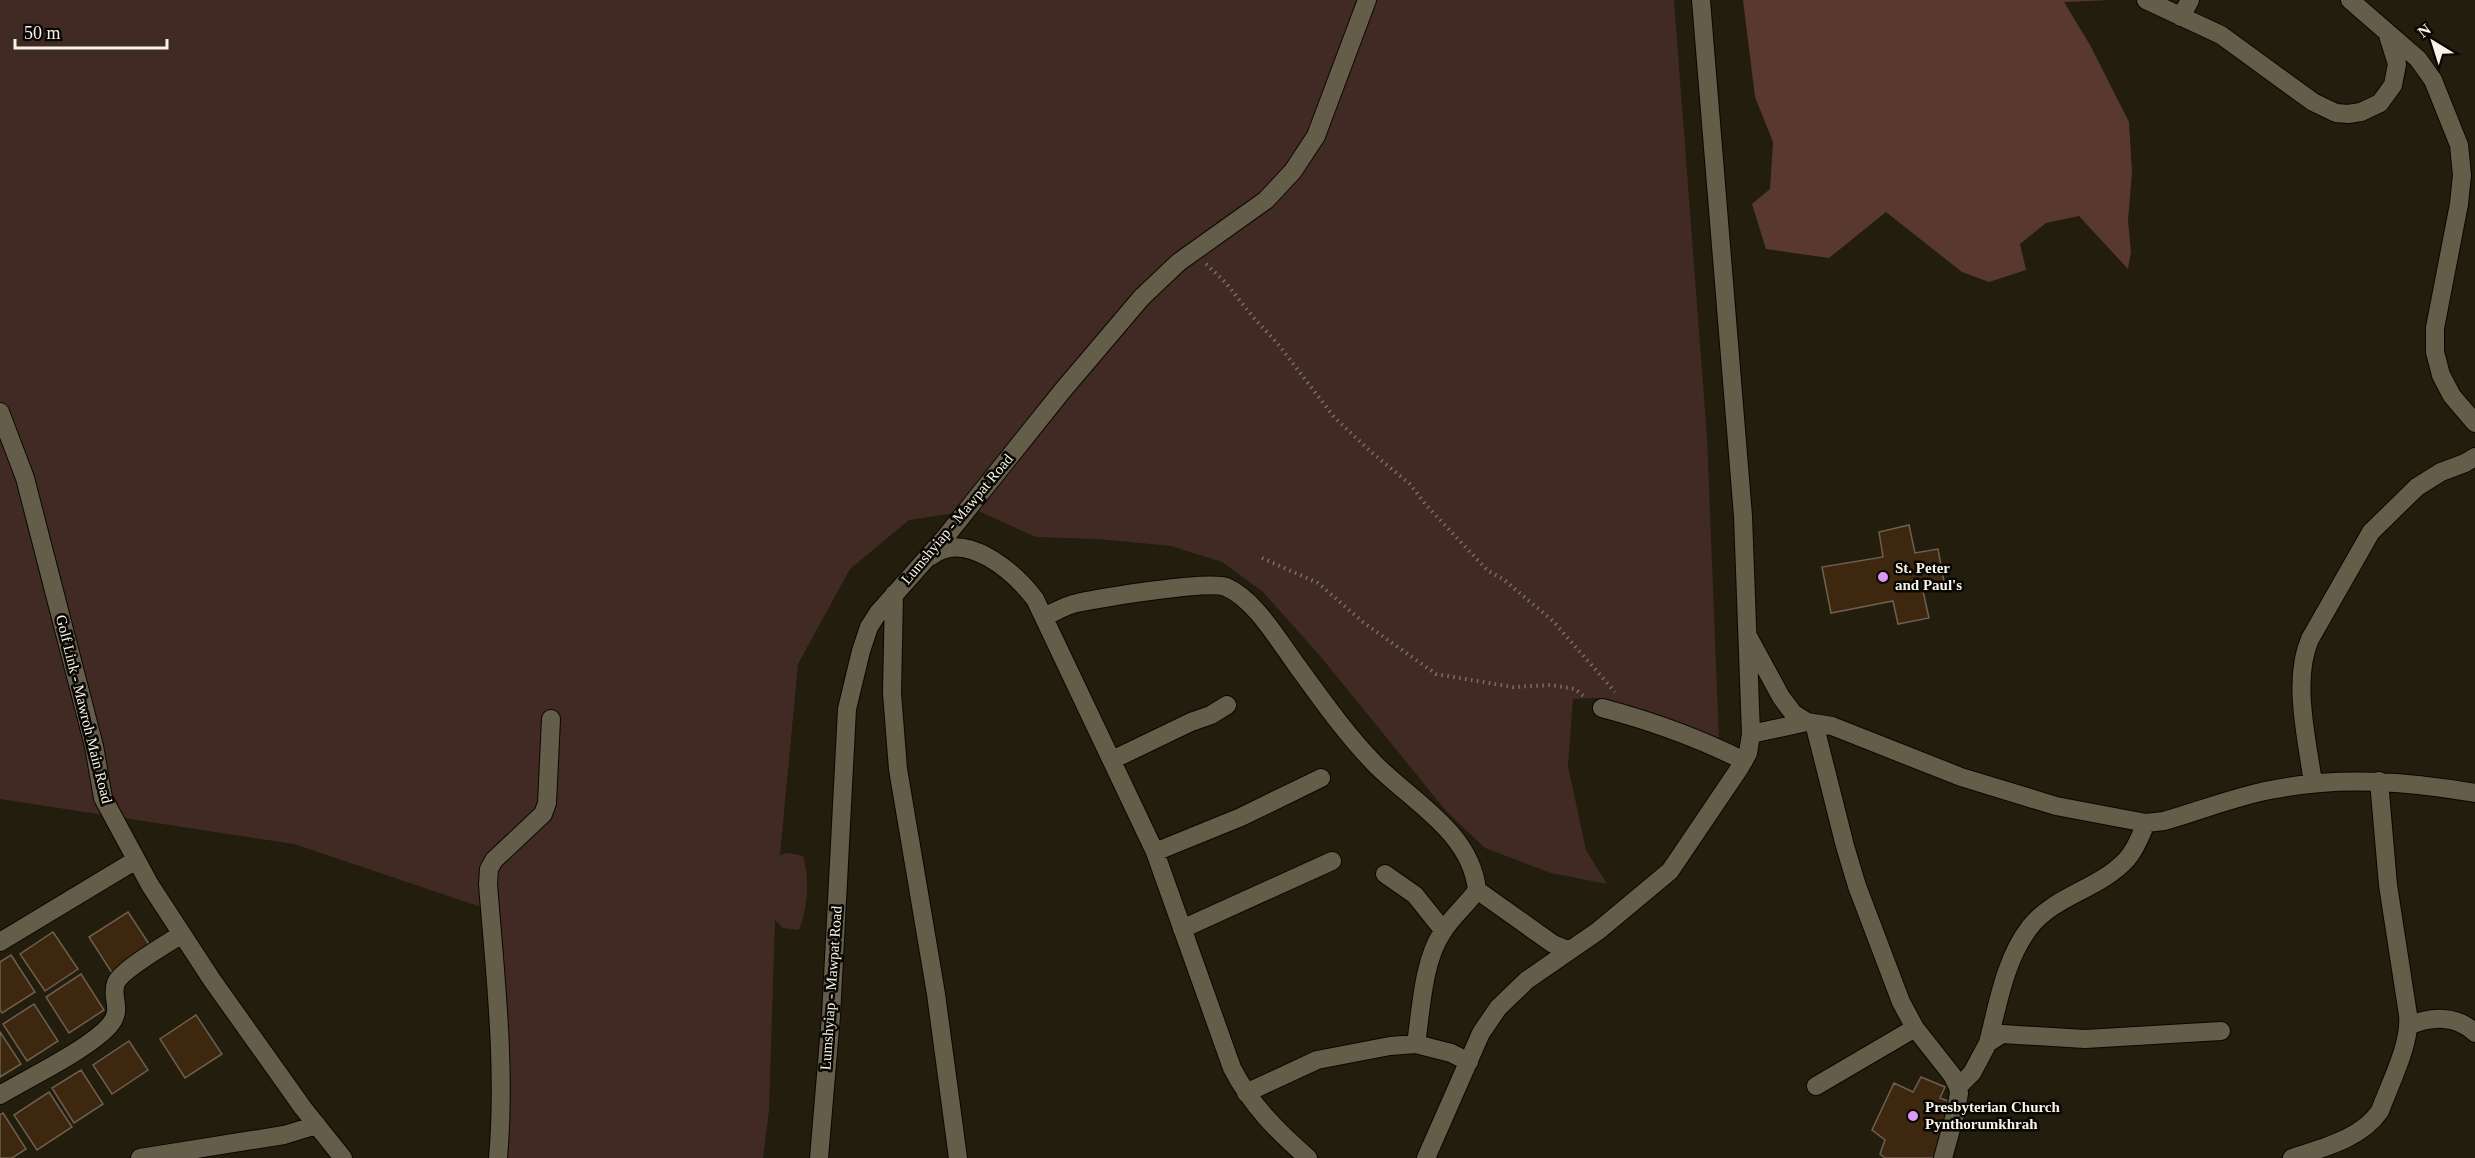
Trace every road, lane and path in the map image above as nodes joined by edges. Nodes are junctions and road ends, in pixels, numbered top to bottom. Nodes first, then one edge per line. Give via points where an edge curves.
1 (1367, 0) edge
2 (1701, 0) edge
3 (2146, 0) edge
4 (2190, 0) edge
5 (2350, 0) edge
6 (2181, 17) junction
7 (2387, 32) junction
8 (2467, 199) edge
9 (1195, 250) junction
10 (0, 412) edge
11 (2475, 423) edge
12 (2475, 457) edge
13 (1262, 558) dead end
14 (925, 560) junction
15 (894, 594) junction
16 (1044, 617) junction
17 (1747, 635) junction
18 (1227, 705) dead end
19 (1602, 708) joint
20 (1630, 716) junction
21 (551, 719) dead end
22 (1810, 722) junction
23 (1751, 734) junction
24 (1112, 760) junction
25 (1744, 761) junction
26 (1321, 778) dead end
27 (2379, 781) junction
28 (2313, 783) junction
29 (2475, 793) edge
30 (2146, 823) junction
31 (1155, 852) junction
32 (136, 860) junction
33 (1332, 861) dead end
34 (1385, 874) dead end
35 (1477, 890) junction
36 (1182, 929) junction
37 (1443, 930) junction
38 (182, 934) junction
39 (0, 942) edge
40 (1568, 950) junction
41 (2409, 1026) junction
42 (1916, 1028) junction
43 (2221, 1031) dead end
44 (2475, 1033) edge
45 (1988, 1043) junction
46 (1416, 1044) junction
47 (1469, 1062) junction
48 (1816, 1086) dead end
49 (1958, 1087) junction
50 (1246, 1093) junction
51 (0, 1095) edge
52 (317, 1125) junction
53 (213, 1152) edge
54 (140, 1158) edge
55 (343, 1158) edge
56 (498, 1158) edge
57 (819, 1158) edge
58 (958, 1158) edge
59 (1308, 1158) edge
60 (1426, 1158) edge
61 (1943, 1158) edge
62 (2292, 1158) edge

1 - 9 street, Lumshyiap - Mawpat Road via 1329,104 1305,156 1266,200
2 - 17 street via 1732,357
3 - 6 street
4 - 6 street
5 - 7 street
6 - 7 street via 2221,35 2324,109 2348,114 2380,103 2393,85 2397,64
7 - 8 street via 2418,58 2433,80 2459,145
8 - 11 street via 2434,328 2441,375 2451,396
9 - 14 street, Lumshyiap - Mawpat Road via 1161,278 1124,318
9 - 20 path via 1278,344 1334,417 1410,484 1488,571 1553,621 1616,693
10 - 32 street, Golf Link - Mawroh Main Road via 25,478 104,798
12 - 28 street via 2417,487 2371,532 2310,639 2301,680
13 - 19 path via 1318,583 1364,623 1436,674 1513,687 1551,685 1575,689
14 - 15 street, Lumshyiap - Mawpat Road
14 - 16 street via 941,548 983,554 1021,581
15 - 57 street, Lumshyiap - Mawpat Road via 870,627 852,680 847,709 831,1016
15 - 58 street via 892,693 898,769 936,994
16 - 24 street
16 - 35 street via 1075,603 1153,591 1223,586 1236,592 1267,624 1374,764 1461,845 1475,872
17 - 22 street via 1781,697 1793,713
17 - 23 street
18 - 24 street
19 - 20 street
20 - 25 street
21 - 56 street via 549,788 543,814 489,869 498,1008
22 - 23 street
22 - 30 street via 1832,726 1961,777 2045,803
22 - 42 street via 1857,886 1901,1002
23 - 25 street
24 - 31 street
25 - 40 street via 1670,871 1598,931
26 - 31 street via 1241,817
27 - 28 street
27 - 29 street
27 - 41 street via 2388,885
28 - 30 street via 2269,790
30 - 45 street via 2133,852 2117,868 2052,906 2031,925 2016,947
31 - 36 street
32 - 38 street, Golf Link - Mawroh Main Road
32 - 39 street
33 - 36 street
34 - 37 street via 1415,895
35 - 37 street
35 - 40 street via 1553,944
36 - 50 street via 1232,1068
37 - 46 street via 1430,963
38 - 51 street via 121,975 114,988 115,1017 100,1034
38 - 52 street, Golf Link - Mawroh Main Road via 256,1044
40 - 47 street via 1527,980 1498,1008 1481,1033
41 - 44 street via 2445,1018
41 - 62 street via 2373,1120 2343,1139
42 - 48 street
42 - 49 street
43 - 45 street via 2085,1039 2002,1034
45 - 49 street via 1972,1073
46 - 47 street
46 - 50 street via 1324,1058
47 - 60 street
49 - 61 street via 1956,1111
50 - 59 street via 1281,1136
52 - 53 street
52 - 55 street, Golf Link - Mawroh Main Road
53 - 54 street

